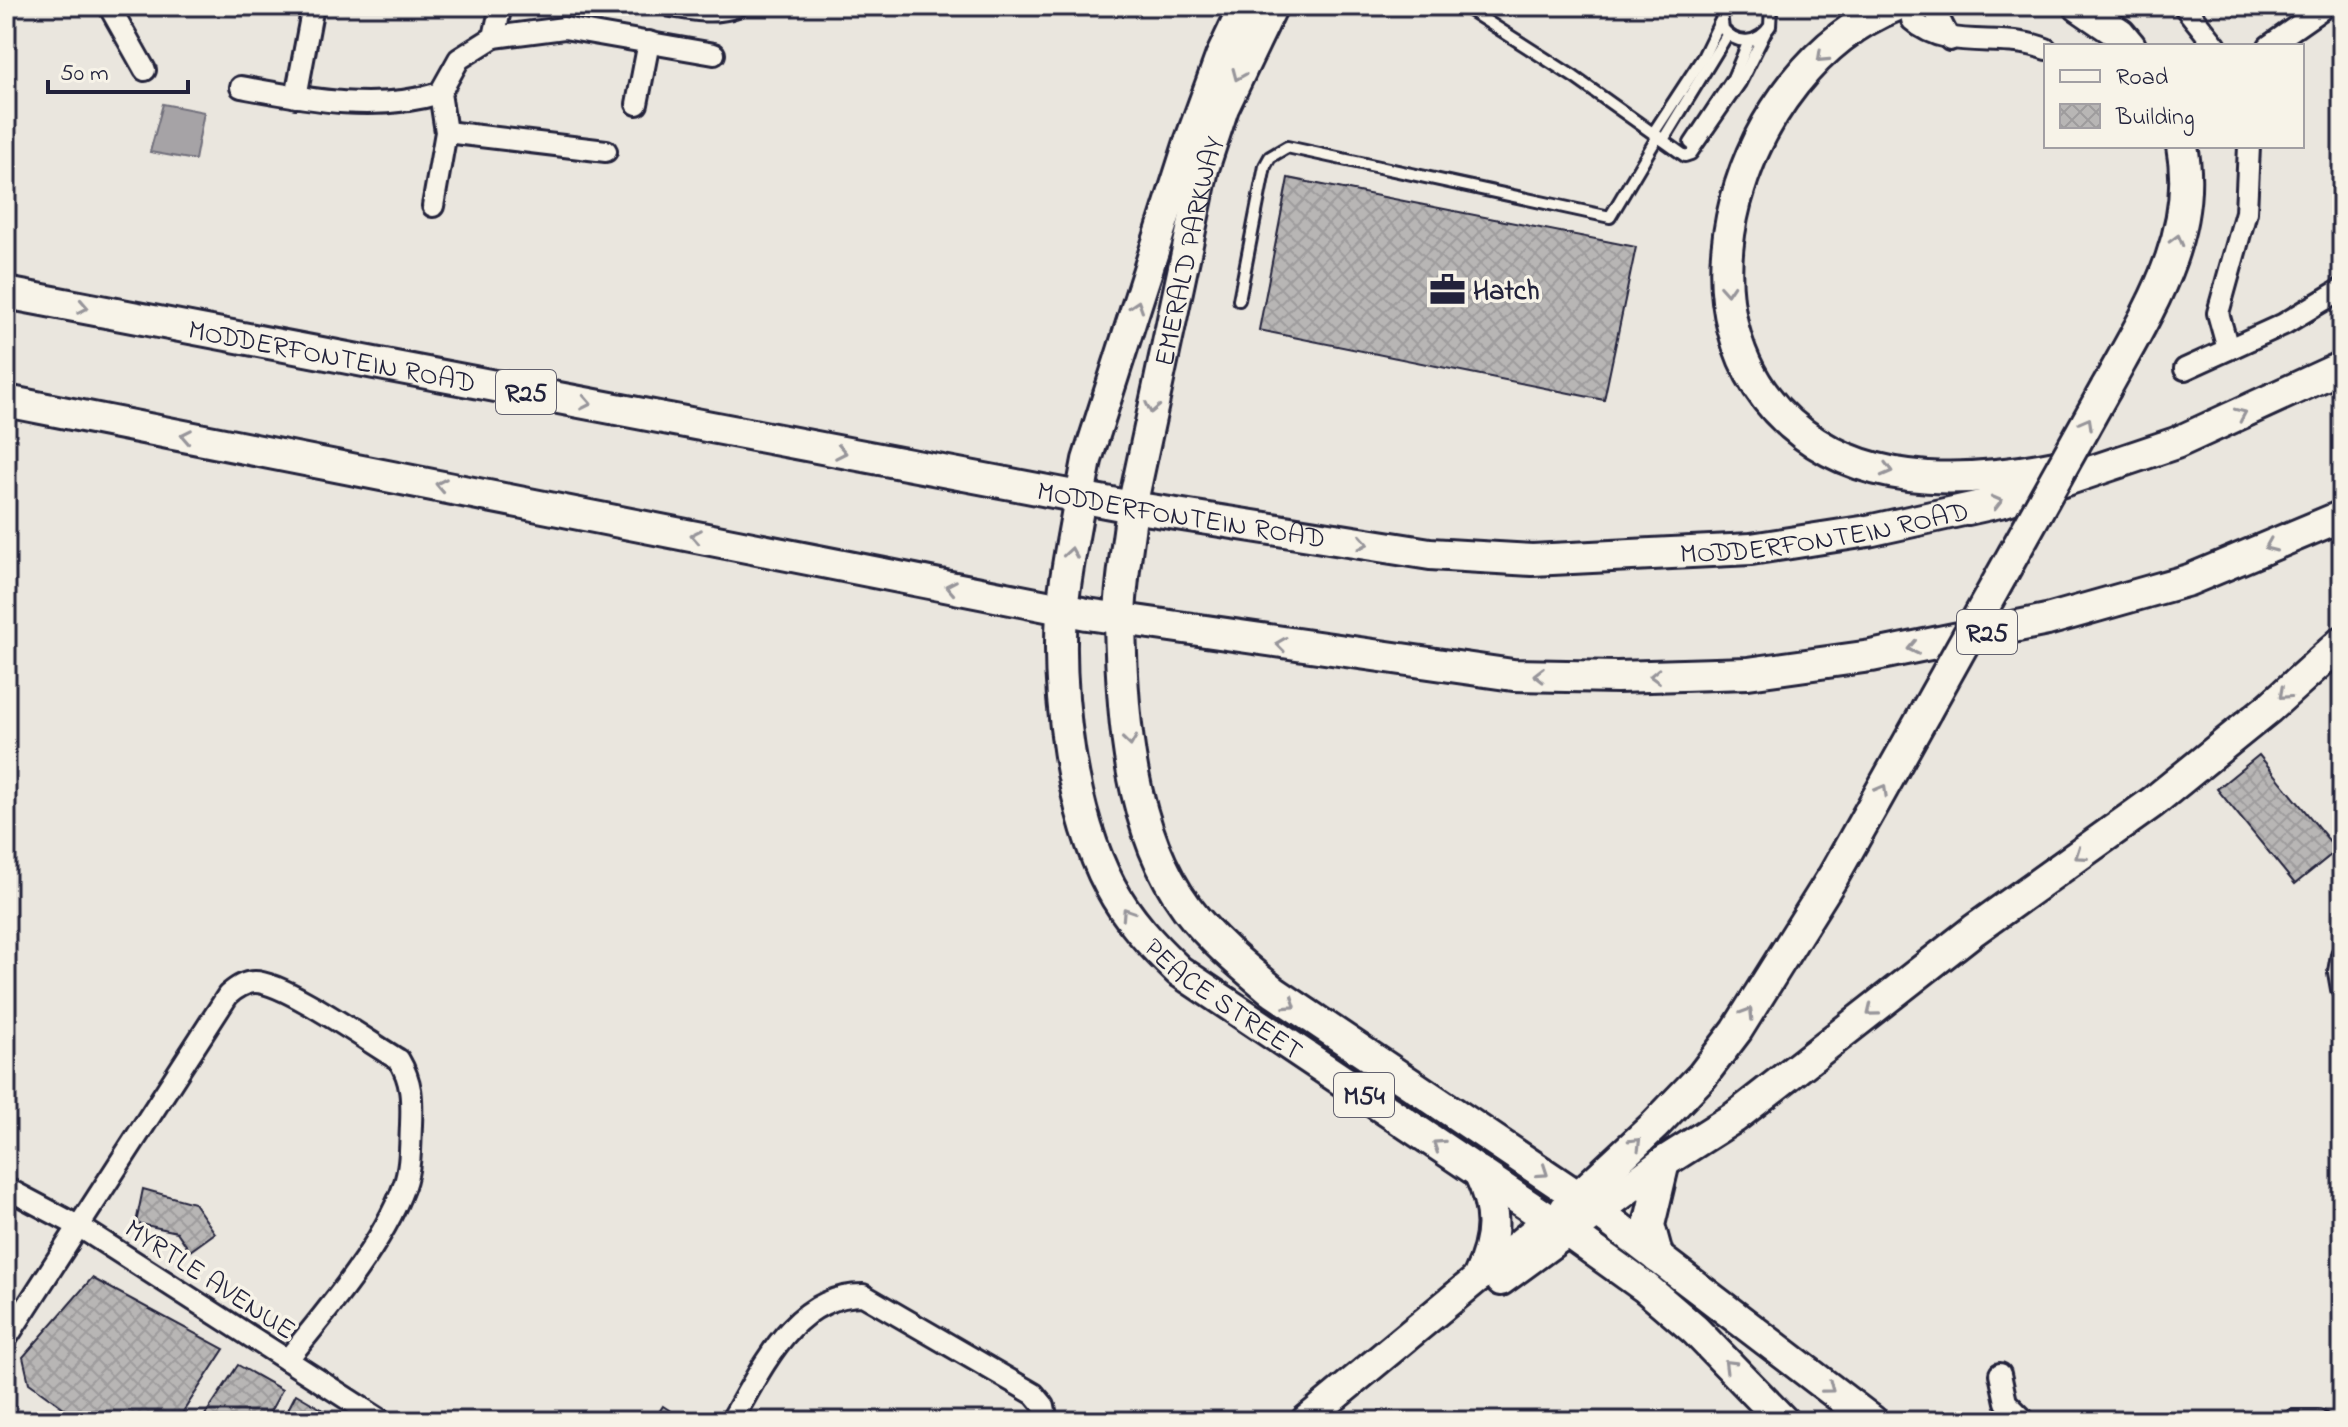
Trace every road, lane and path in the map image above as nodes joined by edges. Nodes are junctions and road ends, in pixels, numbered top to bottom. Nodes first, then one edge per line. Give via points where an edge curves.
1 (109, 6) edge
2 (313, 6) edge
3 (501, 6) edge
4 (671, 6) edge
5 (737, 6) edge
6 (1244, 6) edge
7 (1273, 6) edge
8 (1463, 6) edge
9 (2079, 6) edge
10 (2184, 6) edge
11 (2326, 6) edge
12 (1772, 7) edge
13 (1718, 12) edge
14 (1897, 12) edge
15 (1937, 15) dead end
16 (1765, 33) junction
17 (1727, 35) junction
18 (494, 37) junction
19 (1950, 40) junction
20 (1749, 41) junction
21 (649, 42) junction
22 (2128, 44) edge
23 (2214, 44) edge
24 (2272, 44) edge
25 (2044, 49) edge
26 (714, 54) dead end
27 (145, 70) dead end
28 (241, 87) dead end
29 (440, 93) junction
30 (296, 97) junction
31 (637, 104) dead end
32 (446, 132) junction
33 (1659, 136) junction
34 (2182, 148) edge
35 (2249, 148) edge
36 (606, 151) dead end
37 (1682, 156) junction
38 (433, 206) dead end
39 (2342, 289) edge
40 (6, 293) edge
41 (1239, 300) dead end
42 (2228, 349) junction
43 (2342, 367) edge
44 (2185, 369) dead end
45 (6, 401) edge
46 (2176, 443) junction
47 (1080, 497) junction
48 (1132, 507) junction
49 (2342, 516) edge
50 (1062, 609) junction
51 (1120, 619) junction
52 (2342, 642) edge
53 (2342, 955) edge
54 (2342, 989) edge
55 (1664, 1162) junction
56 (1479, 1172) junction
57 (6, 1188) edge
58 (1588, 1205) junction
59 (1559, 1226) junction
60 (80, 1227) junction
61 (1658, 1258) junction
62 (1479, 1276) junction
63 (6, 1339) edge
64 (287, 1360) junction
65 (2000, 1374) dead end
66 (735, 1420) edge
67 (382, 1421) edge
68 (1047, 1421) edge
69 (1305, 1421) edge
70 (1329, 1421) edge
71 (1783, 1421) edge
72 (1872, 1421) edge
73 (2025, 1421) edge
74 (2293, 1421) edge
75 (2318, 1421) edge

1 - 27 street
2 - 30 street
3 - 18 street
4 - 5 street via 715,11
47 -> 6 street, EMERALD PARKWAY via 1087,460 1189,142
7 -> 48 street, EMERALD PARKWAY via 1224,108 1204,169
8 - 33 lane
9 - 22 main road
10 - 23 street
11 - 24 street
12 - 16 lane
13 - 17 lane
13 - 33 lane via 1703,57
14 - 19 street via 1925,32
14 -> 46 main road via 1827,51 1797,81 1772,115 1742,177 1726,254 1726,289 1731,322 1759,385 1804,435 1848,459 1949,480 2027,472
15 - 19 street
16 - 20 lane
16 - 37 lane via 1740,83 1691,154
17 - 20 lane
17 - 33 lane
18 - 21 street via 564,28
18 - 29 street via 459,59
19 - 25 street via 2000,38
20 - 37 lane via 1733,78
21 - 26 street
21 - 31 street
28 - 30 street
29 - 30 street via 387,102
29 - 32 street
32 - 36 street
32 - 38 street
33 - 37 lane
33 - 41 lane via 1610,217 1287,147 1265,166
58 -> 34 main road, bridge via 1737,1030 1834,875 2147,312 2178,240 2185,203
35 - 42 street via 2246,212 2218,313
39 - 42 street
40 -> 47 main road, MODDERFONTEIN ROAD / R25
42 - 44 street
46 -> 43 main road, MODDERFONTEIN ROAD / R25
50 -> 45 main road, R25
48 -> 46 main road, MODDERFONTEIN ROAD / R25 via 1430,554 1532,560 1643,556 1751,549 1868,531 2004,501
47 - 48 main road, MODDERFONTEIN ROAD / R25
50 -> 47 main road, PEACE STREET / M54
48 - 51 main road, PEACE STREET / M54
49 -> 51 main road, R25 via 2189,580 2047,620 1871,656 1748,673 1513,675
50 - 51 main road, R25
56 -> 50 main road, PEACE STREET / M54 via 1179,971 1139,932 1109,886 1090,837 1070,752
51 -> 58 main road, PEACE STREET / M54 via 1129,734 1144,814 1160,863 1187,908 1274,992
52 -> 55 main road via 2153,802 1974,930 1735,1117
53 - 54 street
55 - 58 main road
55 - 61 main road via 1649,1225
56 - 59 main road, PEACE STREET / M54
56 - 62 main road via 1494,1219 1489,1255
57 - 60 street, MYRTLE AVENUE
58 - 59 main road
58 - 61 main road, M54
59 - 62 street
59 - 70 street
71 -> 59 main road, PEACE STREET / M54 via 1695,1330
60 - 63 street
60 - 64 street, MYRTLE AVENUE
60 - 64 street via 228,995 241,985 257,982 280,988 399,1060 412,1096 404,1186 354,1274
61 -> 72 main road, M54
62 - 69 street
64 - 67 street, MYRTLE AVENUE
65 - 73 street via 2006,1402
66 - 68 street via 794,1322 831,1299 863,1295 1034,1394
74 - 75 street

